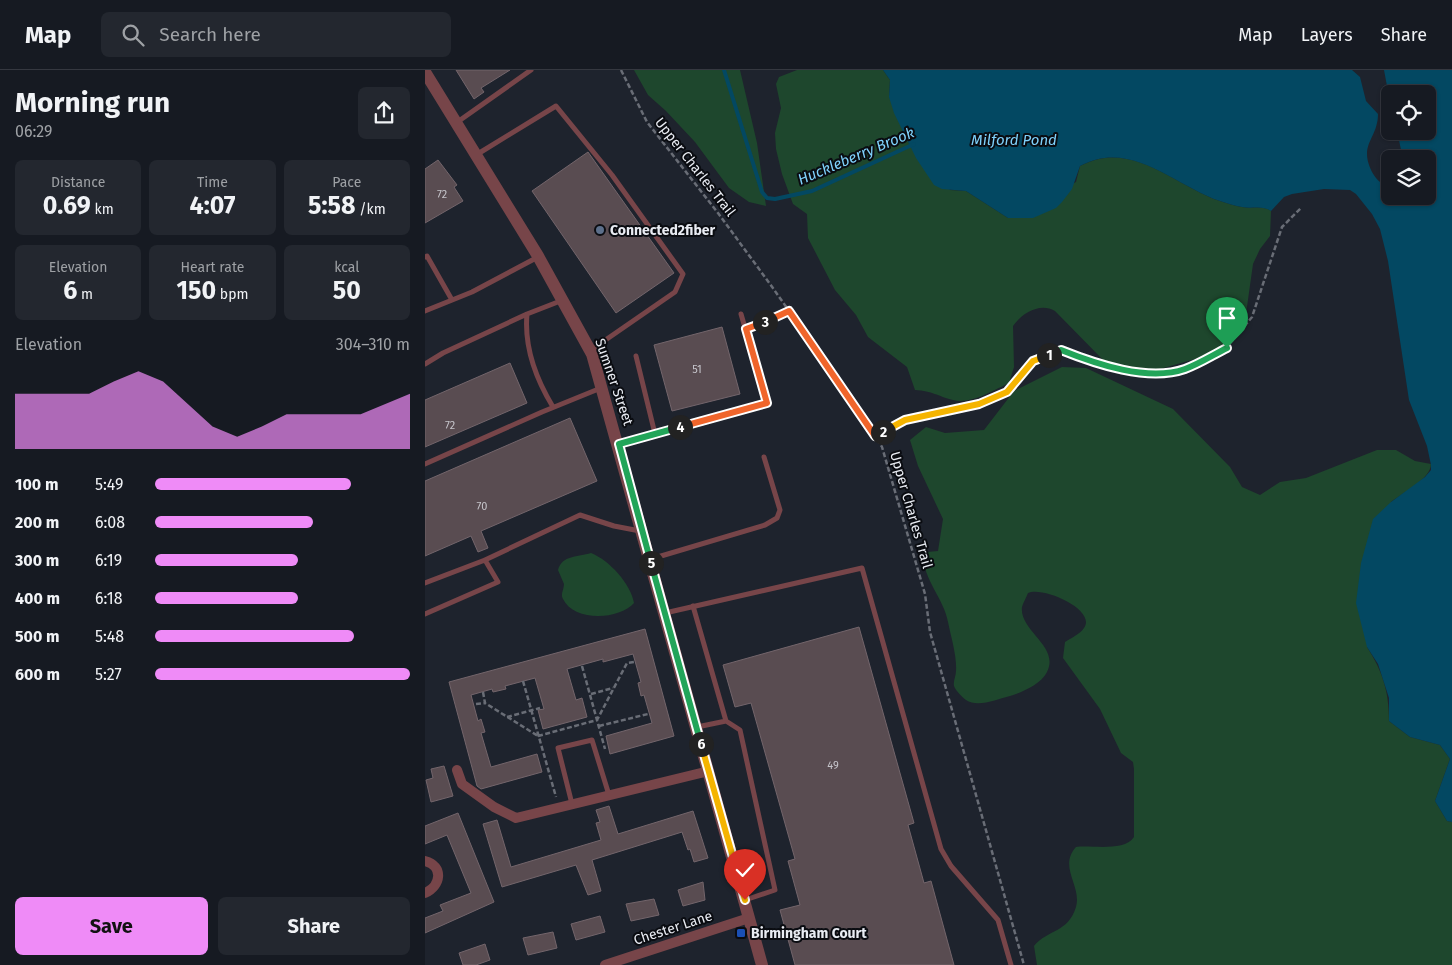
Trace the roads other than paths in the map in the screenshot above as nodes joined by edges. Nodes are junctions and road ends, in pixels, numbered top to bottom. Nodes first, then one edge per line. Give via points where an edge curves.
1 (531, 70) edge
2 (425, 72) edge
3 (455, 123) junction
4 (475, 156) junction
5 (538, 256) junction
6 (425, 257) edge
7 (452, 300) junction
8 (563, 300) junction
9 (425, 311) edge
10 (527, 314) junction
11 (741, 314) dead end
12 (590, 350) junction
13 (636, 356) dead end
14 (425, 364) edge
15 (603, 387) junction
16 (553, 407) junction
17 (655, 434) junction
18 (619, 444) junction
19 (764, 457) dead end
20 (425, 464) edge
21 (643, 532) junction
22 (650, 559) junction
23 (485, 560) junction
24 (425, 583) edge
25 (693, 606) junction
26 (665, 613) junction
27 (425, 614) edge
28 (726, 721) junction
29 (697, 727) junction
30 (457, 770) dead end
31 (709, 771) junction
32 (609, 796) junction
33 (572, 804) junction
34 (425, 861) edge
35 (425, 893) edge
36 (745, 900) junction
37 (749, 918) junction
38 (605, 965) edge
39 (762, 965) edge
40 (1011, 965) edge

1 - 3 lane
2 - 3 street, Sumner Street
3 - 4 street, Sumner Street
4 - 5 street, Sumner Street
4 - 12 lane via 556,106 683,274 675,292
5 - 7 lane
5 - 8 street, Sumner Street
6 - 7 lane
7 - 9 lane
8 - 10 lane
8 - 12 street, Sumner Street
10 - 14 lane
10 - 16 lane via 525,332 538,381
11 - 17 lane via 767,403
12 - 15 street, Sumner Street
13 - 17 lane
15 - 16 lane
15 - 18 street, Sumner Street
16 - 20 lane
17 - 18 lane
18 - 21 street, Sumner Street
19 - 22 lane via 780,510 777,518 765,525
21 - 22 street, Sumner Street
21 - 23 lane via 580,515
22 - 26 street, Sumner Street
23 - 24 lane
23 - 27 lane via 497,582
25 - 26 lane
25 - 28 lane
25 - 40 lane via 862,568 941,849 951,866 998,920
26 - 29 street, Sumner Street
28 - 29 lane
28 - 36 lane via 740,730 775,890
29 - 31 street, Sumner Street
30 - 33 street via 462,784 516,818
31 - 32 street
31 - 36 street, Sumner Street
32 - 33 street
32 - 33 lane via 593,740 558,748
34 - 35 street via 431,862 438,870 439,880 433,889
36 - 37 street, Sumner Street
37 - 38 street, Chester Lane
37 - 39 street, Sumner Street

